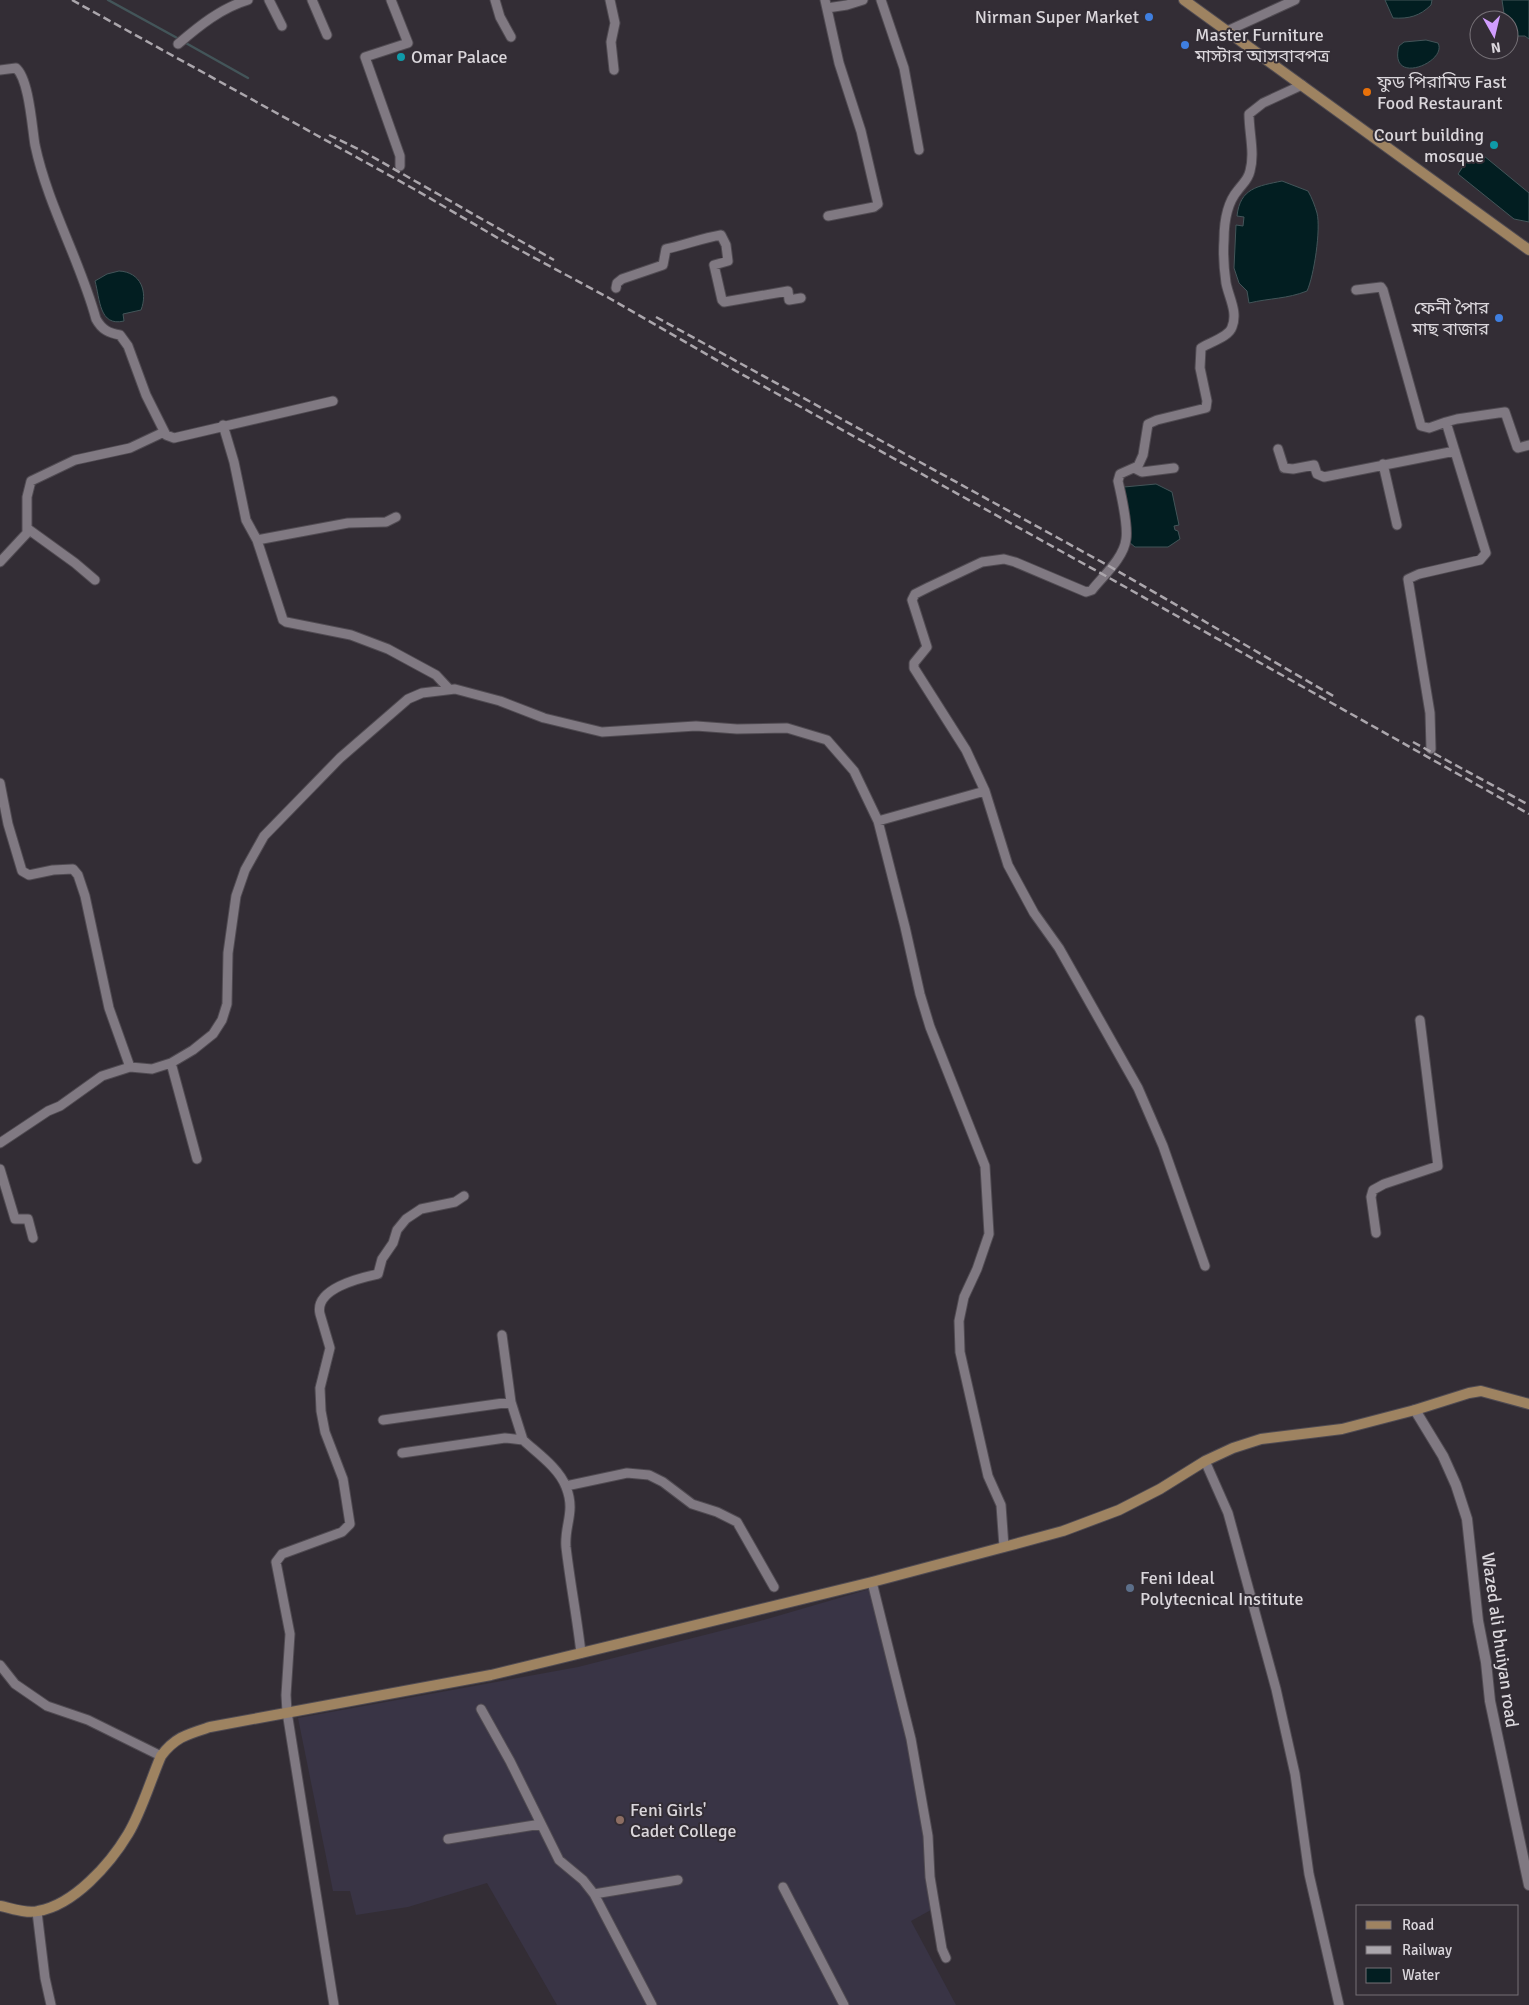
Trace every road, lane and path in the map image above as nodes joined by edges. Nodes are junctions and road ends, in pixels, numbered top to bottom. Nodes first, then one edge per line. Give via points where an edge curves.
1 (248, 0) edge
2 (269, 0) edge
3 (312, 0) edge
4 (391, 0) edge
5 (495, 0) edge
6 (610, 0) edge
7 (863, 0) edge
8 (881, 0) edge
9 (1184, 0) edge
10 (1295, 0) edge
11 (826, 4) edge
12 (282, 26) dead end
13 (1227, 31) junction
14 (327, 35) dead end
15 (511, 38) dead end
16 (178, 44) dead end
17 (0, 70) edge
18 (614, 70) dead end
19 (1302, 85) junction
20 (919, 150) dead end
21 (400, 166) dead end
22 (828, 216) dead end
23 (1528, 248) edge
24 (616, 288) dead end
25 (1356, 290) dead end
26 (801, 298) dead end
27 (333, 401) dead end
28 (1446, 422) junction
29 (222, 426) junction
30 (164, 432) junction
31 (1529, 445) edge
32 (1278, 449) dead end
33 (1454, 450) junction
34 (1383, 464) junction
35 (1134, 468) junction
36 (1174, 468) dead end
37 (396, 517) dead end
38 (1397, 524) dead end
39 (28, 529) junction
40 (257, 540) junction
41 (0, 562) edge
42 (95, 580) dead end
43 (449, 689) junction
44 (1431, 749) dead end
45 (0, 783) edge
46 (986, 790) junction
47 (878, 821) junction
48 (1420, 1020) dead end
49 (170, 1063) junction
50 (130, 1066) junction
51 (0, 1142) edge
52 (197, 1160) dead end
53 (0, 1170) edge
54 (464, 1196) dead end
55 (1376, 1233) dead end
56 (33, 1238) dead end
57 (1205, 1266) dead end
58 (502, 1335) dead end
59 (511, 1402) junction
60 (1529, 1404) edge
61 (1415, 1410) junction
62 (384, 1420) dead end
63 (523, 1440) junction
64 (402, 1453) dead end
65 (1206, 1461) junction
66 (566, 1486) junction
67 (1004, 1547) junction
68 (872, 1582) junction
69 (774, 1587) dead end
70 (581, 1653) junction
71 (0, 1665) edge
72 (481, 1709) dead end
73 (288, 1712) junction
74 (161, 1756) junction
75 (541, 1824) junction
76 (448, 1839) dead end
77 (678, 1880) dead end
78 (1529, 1884) edge
79 (783, 1887) dead end
80 (594, 1894) junction
81 (0, 1906) edge
82 (37, 1912) junction
83 (946, 1958) dead end
84 (51, 2005) edge
85 (334, 2005) edge
86 (652, 2005) edge
87 (844, 2005) edge
88 (1339, 2005) edge

1 - 16 street via 218,13
2 - 12 street
3 - 14 street
4 - 21 street via 408,44 365,57 400,156
5 - 15 street
6 - 18 street via 615,23 611,42
7 - 11 street via 847,5
8 - 20 street via 904,68
9 - 13 main road
10 - 13 street
11 - 22 street via 878,204
13 - 19 main road
17 - 30 street via 16,68 23,78 43,175 96,319 109,333 120,335 128,346
19 - 23 main road
19 - 35 street via 1263,103 1249,114 1250,172 1230,202 1224,242 1226,283 1235,314 1231,331 1201,348 1200,368 1206,408 1148,424 1143,455
24 - 26 street via 622,279 663,265 666,249 721,235 728,261 714,265 724,302 788,291 789,300
25 - 28 street via 1381,287 1421,426 1428,428
27 - 29 street
28 - 31 street via 1506,412 1516,447
28 - 33 street
29 - 30 street via 174,438
29 - 40 street via 234,462 246,520
30 - 39 street via 130,448 75,460 31,481 27,497
32 - 34 street via 1284,468 1314,465 1317,474 1324,477
33 - 34 street
33 - 44 street via 1486,553 1480,560 1408,579 1430,713
34 - 38 street
35 - 36 street via 1142,472
35 - 46 street via 1120,474 1118,481 1127,538 1092,590 1079,590 1004,559 992,560 929,586 915,594 912,600 927,648 914,663 914,668 966,750
37 - 40 street via 386,522 348,524
39 - 41 street
39 - 42 street
40 - 43 street via 283,620 351,635 378,646 436,675
43 - 47 street via 602,732 696,726 787,728 810,734 826,740 854,771
43 - 49 street via 422,693 408,699 340,758 264,836 245,870 236,896 222,1020 213,1034
45 - 50 street via 22,871 29,875 73,869 78,875 109,1008
46 - 47 street
46 - 57 street via 1008,865 1138,1088 1163,1146
47 - 67 street via 930,1027 985,1166 989,1234 964,1297 959,1321 960,1352 988,1476 1001,1505
48 - 55 street via 1438,1166 1373,1190
49 - 50 street via 152,1069
49 - 52 street
50 - 51 street via 102,1076
53 - 56 street via 15,1219 28,1220
54 - 73 street via 455,1202 422,1208 406,1219 382,1259 378,1274 328,1292 318,1309 330,1348 320,1388 321,1411 325,1432 343,1480 350,1524 342,1532 282,1554 276,1562 290,1634
58 - 59 street
59 - 62 street
59 - 63 street
60 - 61 main road via 1481,1391
61 - 65 main road via 1342,1429 1261,1440 1232,1448
61 - 78 street, Wazed ali bhuiyan road via 1443,1456 1467,1519 1490,1701
63 - 64 street via 505,1438
63 - 66 street via 551,1466
65 - 67 main road via 1119,1510 1063,1531
65 - 88 street via 1228,1513 1276,1688 1295,1774 1310,1881
66 - 69 street via 627,1473 650,1475 692,1504 737,1522
66 - 70 street via 572,1504 566,1545
67 - 68 main road
68 - 70 main road
68 - 83 street via 911,1739 928,1836 930,1877
70 - 73 main road via 491,1674
71 - 74 street via 15,1684 47,1706 88,1720
72 - 75 street
73 - 74 main road via 210,1727 182,1736
73 - 85 street
74 - 82 main road via 129,1832 108,1863 66,1900
75 - 76 street
75 - 80 street via 559,1860
77 - 80 street
79 - 87 street
80 - 86 street
81 - 82 main road
82 - 84 street

